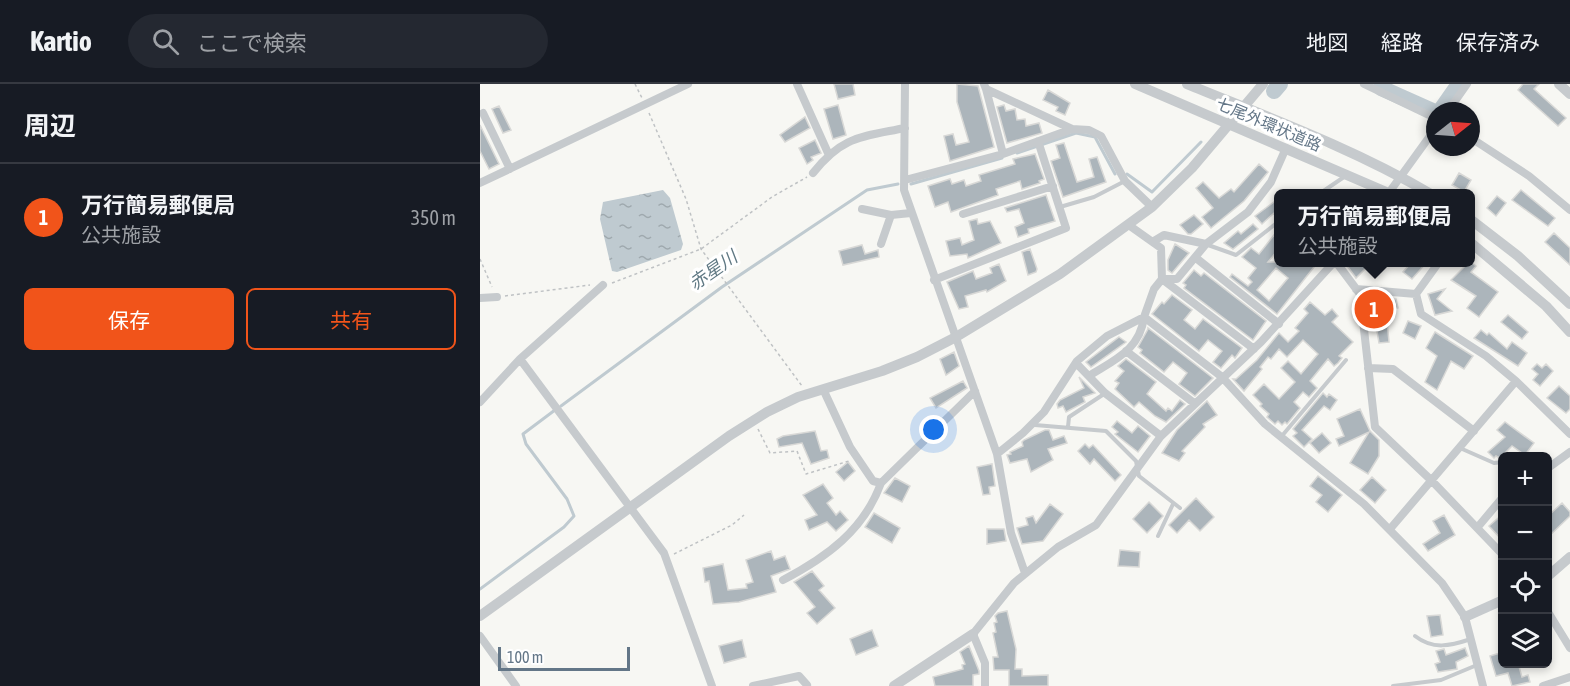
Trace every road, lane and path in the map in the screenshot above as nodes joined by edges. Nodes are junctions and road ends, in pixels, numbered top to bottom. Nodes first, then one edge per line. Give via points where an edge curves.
1 (635, 84) edge
2 (688, 84) edge
3 (796, 84) edge
4 (905, 84) edge
5 (1135, 84) edge
6 (1187, 84) edge
7 (1263, 84) edge
8 (1364, 84) edge
9 (1467, 84) edge
10 (1559, 84) edge
11 (985, 86) edge
12 (1570, 94) edge
13 (1454, 102) edge
14 (645, 105) junction
15 (1246, 107) junction
16 (483, 113) dead end
17 (1426, 114) edge
18 (1231, 124) junction
19 (905, 128) junction
20 (1072, 129) junction
21 (1038, 141) junction
22 (1426, 141) edge
23 (1480, 144) edge
24 (1286, 148) junction
25 (828, 153) junction
26 (1002, 154) junction
27 (510, 169) junction
28 (813, 173) joint
29 (1347, 174) junction
30 (1401, 176) junction
31 (905, 180) junction
32 (1125, 181) junction
33 (480, 182) edge
34 (1053, 186) junction
35 (1326, 189) edge
36 (1381, 189) edge
37 (1393, 189) edge
38 (1423, 189) edge
39 (1060, 207) junction
40 (1152, 207) junction
41 (862, 209) dead end
42 (1570, 210) edge
43 (911, 213) junction
44 (963, 214) dead end
45 (891, 215) junction
46 (1475, 223) edge
47 (1274, 225) edge
48 (1130, 226) junction
49 (1154, 241) junction
50 (881, 244) dead end
51 (1206, 244) junction
52 (1475, 246) edge
53 (701, 249) junction
54 (1196, 258) junction
55 (480, 259) edge
56 (1330, 267) edge
57 (1339, 267) edge
58 (1435, 267) edge
59 (1162, 279) junction
60 (934, 280) junction
61 (603, 285) junction
62 (1356, 289) junction
63 (1416, 294) junction
64 (497, 297) junction
65 (480, 298) edge
66 (1570, 304) edge
67 (1144, 318) junction
68 (1279, 324) junction
69 (1570, 332) edge
70 (956, 337) junction
71 (1254, 349) junction
72 (1126, 351) junction
73 (520, 359) junction
74 (1346, 360) dead end
75 (1076, 363) junction
76 (1368, 369) junction
77 (1089, 376) junction
78 (1222, 377) junction
79 (1516, 381) junction
80 (823, 389) junction
81 (975, 391) junction
82 (1105, 393) junction
83 (808, 394) junction
84 (480, 402) edge
85 (1194, 403) junction
86 (754, 420) junction
87 (1032, 424) junction
88 (1068, 428) junction
89 (1474, 431) junction
90 (1570, 434) edge
91 (1161, 436) junction
92 (1281, 437) junction
93 (1460, 448) junction
94 (1570, 452) edge
95 (997, 454) junction
96 (857, 458) junction
97 (1498, 463) edge
98 (1552, 465) edge
99 (1136, 470) junction
100 (1432, 481) junction
101 (881, 483) junction
102 (1498, 503) edge
103 (1173, 504) junction
104 (629, 507) junction
105 (1180, 508) dead end
106 (744, 515) dead end
107 (1477, 528) junction
108 (1390, 529) junction
109 (1158, 536) dead end
110 (1498, 550) edge
111 (1570, 557) edge
112 (666, 558) junction
113 (1025, 573) junction
114 (1552, 573) edge
115 (783, 580) dead end
116 (1498, 602) edge
117 (1549, 614) edge
118 (480, 616) edge
119 (1465, 617) junction
120 (973, 634) junction
121 (480, 636) edge
122 (1415, 636) dead end
123 (1471, 639) junction
124 (1570, 648) edge
125 (1478, 665) junction
126 (1570, 677) edge
127 (807, 685) edge
128 (516, 686) edge
129 (712, 686) edge
130 (753, 686) edge
131 (894, 686) edge
132 (985, 686) edge
133 (1393, 686) edge
134 (1483, 686) edge
135 (1543, 686) edge

1 - 14 path
2 - 14 street
3 - 25 street
4 - 19 street
5 - 18 street, 七尾外環状道路
6 - 15 street, 七尾外環状道路
7 - 15 street
8 - 17 street
9 - 13 street
10 - 12 street
11 - 20 street
11 - 26 street
14 - 27 street
14 - 53 path via 686,199
15 - 18 street
15 - 30 street, 七尾外環状道路
16 - 27 street
18 - 24 street, 七尾外環状道路
18 - 40 street
19 - 25 street via 850,139
19 - 31 street
20 - 21 street
20 - 32 street via 1089,130 1101,136
21 - 26 street
21 - 34 street
22 - 30 street
23 - 42 street via 1529,176
24 - 29 street, 七尾外環状道路
24 - 51 street via 1270,182 1248,212
25 - 28 street
26 - 31 street
27 - 33 street
28 - 53 path via 772,197
29 - 35 lane
29 - 36 street, 七尾外環状道路
30 - 37 street
30 - 38 street, 七尾外環状道路
31 - 43 street
32 - 39 lane via 1094,197
32 - 40 street
34 - 39 street
34 - 44 street
39 - 60 street via 1066,228
40 - 48 street
41 - 45 street
43 - 45 street
43 - 60 street
45 - 50 street
46 - 66 street
47 - 51 lane via 1236,255
48 - 49 street
48 - 70 street
49 - 51 street via 1164,235
49 - 59 street via 1161,248
51 - 54 street
52 - 69 street via 1546,306
53 - 61 path
53 - 83 path
54 - 59 street via 1178,279
54 - 68 street
55 - 64 path
56 - 68 street
57 - 62 street
58 - 63 street
59 - 67 street via 1154,289
59 - 71 street
60 - 70 street
61 - 64 path
61 - 73 street
62 - 63 street
62 - 76 street via 1360,294
63 - 79 street via 1421,314 1486,356
64 - 65 street
67 - 72 street via 1139,339
67 - 75 street via 1107,336
67 - 78 street
68 - 71 street
70 - 80 street via 882,371
70 - 81 street
71 - 78 street
72 - 77 street
72 - 85 street
73 - 84 street
73 - 104 street
74 - 92 lane
75 - 77 street
75 - 87 street
76 - 89 street via 1393,369
76 - 100 street via 1375,427
77 - 82 street
78 - 85 street
78 - 92 street
79 - 89 street
79 - 90 street
80 - 83 street
80 - 96 street
81 - 95 street
81 - 101 street
82 - 88 lane via 1069,417
82 - 91 street
83 - 86 street
85 - 91 street
86 - 96 path via 770,453 797,451 806,474
86 - 104 street
87 - 88 lane
87 - 95 street
88 - 99 lane via 1106,431 1136,461
89 - 93 street
91 - 99 street
92 - 108 street
93 - 97 lane
93 - 100 street
94 - 98 street
95 - 113 street via 1011,533
96 - 101 street via 873,481
99 - 103 lane
99 - 113 street via 1096,525
100 - 107 street
100 - 108 street
101 - 115 street via 872,507 842,542 814,564
102 - 107 street
103 - 105 lane
103 - 109 lane
104 - 112 street
104 - 118 street
106 - 112 path
107 - 110 street
108 - 119 street via 1442,583
111 - 114 street
112 - 129 street
113 - 120 street
116 - 119 street
117 - 124 street
119 - 123 street
120 - 131 street
120 - 132 street via 985,663
121 - 128 street
122 - 123 lane via 1426,644 1440,646
123 - 125 street
125 - 133 lane via 1441,680
125 - 134 street
126 - 135 street
127 - 130 street via 799,676

